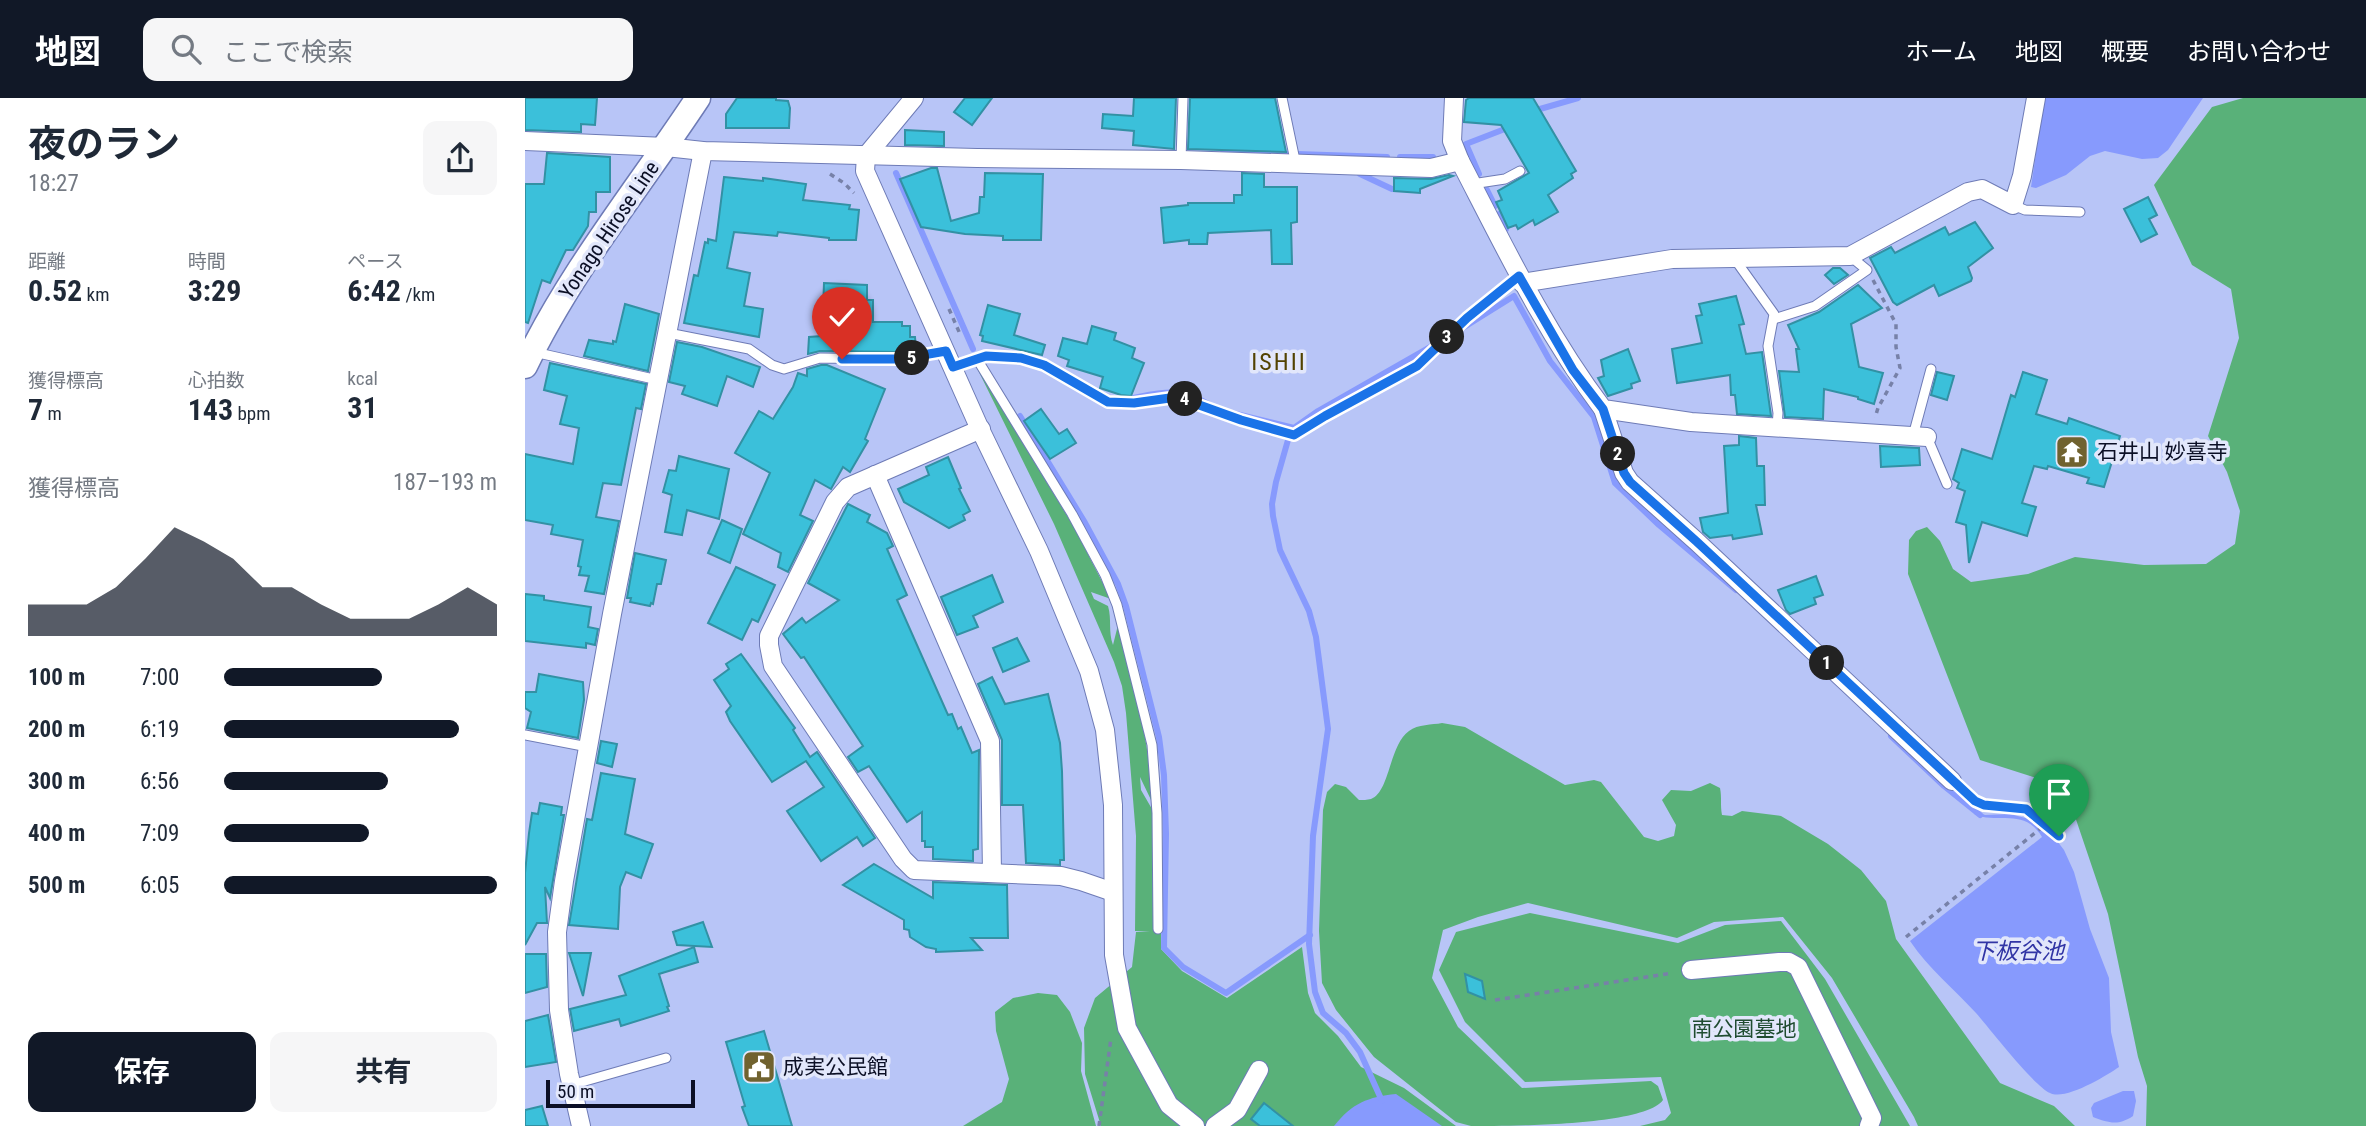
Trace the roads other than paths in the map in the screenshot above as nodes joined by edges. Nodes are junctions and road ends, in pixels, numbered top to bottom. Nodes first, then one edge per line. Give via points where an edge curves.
1 (698, 98) edge
2 (914, 98) edge
3 (1183, 98) edge
4 (1282, 98) edge
5 (1454, 98) edge
6 (2036, 98) edge
7 (525, 141) edge
8 (666, 147) junction
9 (703, 151) junction
10 (866, 156) junction
11 (1181, 160) junction
12 (1460, 161) junction
13 (1296, 165) junction
14 (1520, 171) dead end
15 (1472, 184) junction
16 (2013, 205) junction
17 (2080, 212) dead end
18 (1850, 256) junction
19 (1733, 257) junction
20 (1520, 280) junction
21 (1774, 319) junction
22 (668, 333) junction
23 (529, 359) edge
24 (949, 359) junction
25 (977, 359) junction
26 (1931, 369) dead end
27 (658, 380) junction
28 (1603, 409) junction
29 (1777, 427) junction
30 (981, 429) junction
31 (1920, 437) junction
32 (875, 475) junction
33 (1947, 484) dead end
34 (525, 735) edge
35 (588, 747) junction
36 (1952, 781) road end
37 (992, 873) junction
38 (1113, 892) junction
39 (1158, 929) dead end
40 (1691, 970) road end
41 (666, 1058) dead end
42 (1259, 1070) dead end
43 (571, 1085) junction
44 (1872, 1125) edge
45 (581, 1126) edge
46 (1195, 1126) edge
47 (1215, 1126) edge

1 - 8 main road, Yonago Hirose Line
2 - 10 street
3 - 11 lane
4 - 13 lane
5 - 12 street via 1451,141
6 - 16 street
7 - 8 street
8 - 9 street
8 - 23 main road, Yonago Hirose Line via 553,314
9 - 10 street
9 - 22 street
10 - 11 street
10 - 24 street via 865,171
11 - 13 street
12 - 13 street via 1431,168
12 - 15 street
14 - 15 lane via 1505,179
15 - 20 street
16 - 17 lane via 2025,210
16 - 18 street via 1982,189 1968,192
18 - 19 street
18 - 21 lane via 1867,270 1815,306
19 - 20 street via 1672,259
19 - 21 lane
20 - 25 lane via 1467,318 1417,366 1294,435 1177,397 1108,402 1054,370 1021,358
20 - 28 street via 1573,370
21 - 29 lane via 1768,346
22 - 24 lane via 748,349 784,369 820,358
22 - 27 street
23 - 27 lane
24 - 25 lane
24 - 30 street
25 - 39 lane via 1072,514 1117,605 1152,746
26 - 31 lane
27 - 35 street
28 - 29 street via 1691,422
28 - 36 street via 1630,482
29 - 31 street
30 - 32 street
30 - 38 street via 1089,671 1105,730 1113,805
31 - 33 lane
32 - 37 street via 990,741
32 - 37 street via 848,487 835,502 769,636 773,666 914,870
34 - 35 lane
35 - 43 street via 557,932 559,1010
37 - 38 street via 1061,876
38 - 46 street via 1114,955 1127,1028 1169,1105
40 - 44 street via 1779,961 1798,967
41 - 43 lane
42 - 47 street via 1237,1110
43 - 45 street

